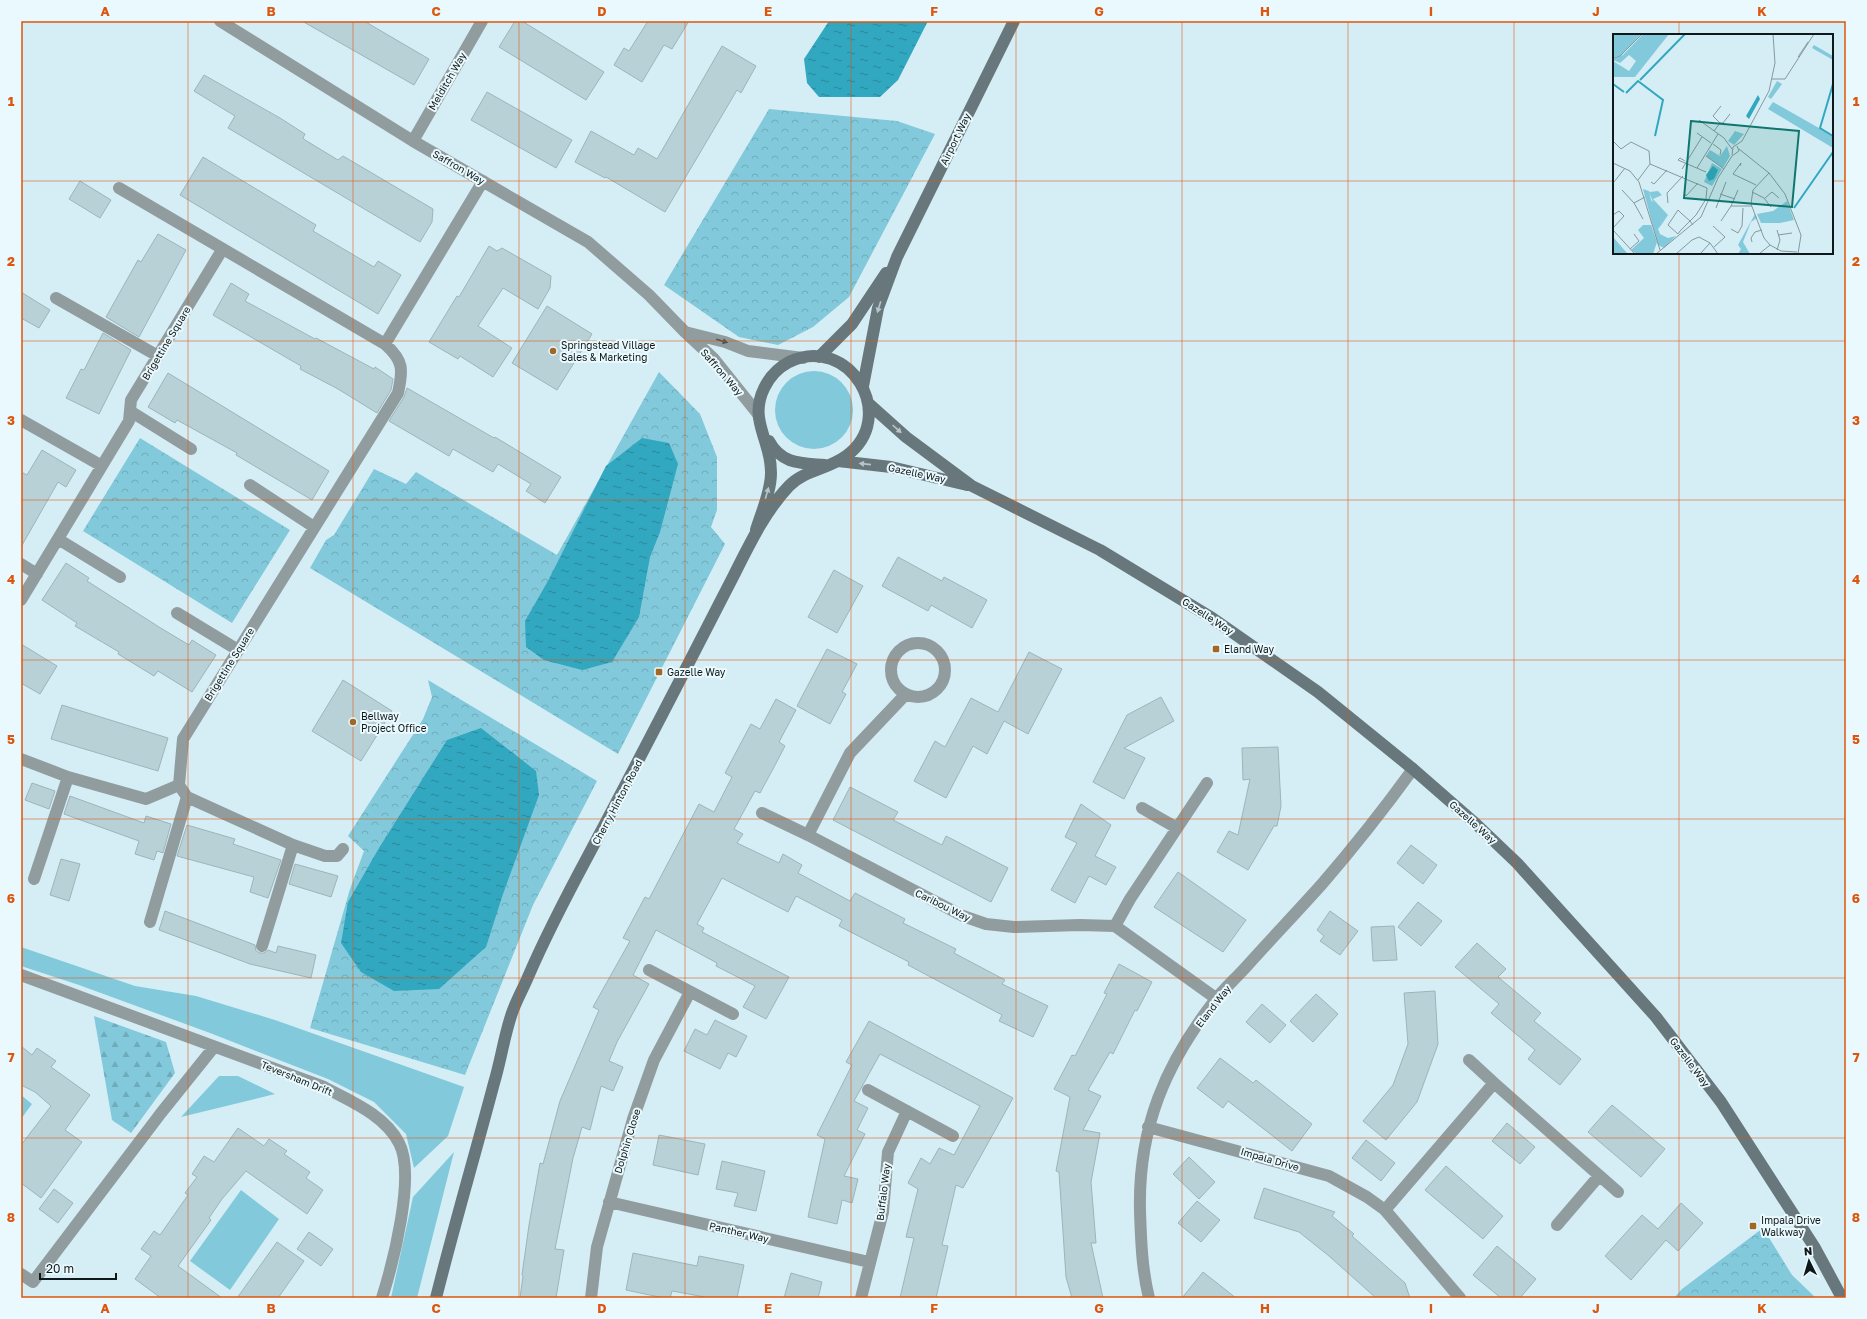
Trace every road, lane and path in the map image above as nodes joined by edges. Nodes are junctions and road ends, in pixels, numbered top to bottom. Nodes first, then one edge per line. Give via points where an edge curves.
1 (220, 21) edge
2 (482, 21) edge
3 (1014, 21) edge
4 (413, 141) junction
5 (483, 181) junction
6 (119, 188) dead end
7 (222, 250) junction
8 (897, 257) junction
9 (56, 298) dead end
10 (684, 331) junction
11 (385, 344) junction
12 (158, 356) junction
13 (819, 357) junction
14 (803, 358) junction
15 (863, 386) junction
16 (868, 403) junction
17 (130, 411) junction
18 (759, 418) junction
19 (21, 420) edge
20 (191, 449) dead end
21 (833, 463) junction
22 (102, 466) junction
23 (250, 485) dead end
24 (972, 486) junction
25 (314, 527) junction
26 (756, 530) junction
27 (58, 539) junction
28 (21, 564) edge
29 (37, 574) junction
30 (120, 577) dead end
31 (21, 600) edge
32 (177, 613) dead end
33 (238, 650) junction
34 (906, 694) junction
35 (21, 759) edge
36 (1413, 769) junction
37 (68, 777) junction
38 (1207, 783) dead end
39 (179, 785) junction
40 (187, 797) junction
41 (1142, 808) dead end
42 (762, 813) dead end
43 (1177, 828) junction
44 (808, 835) junction
45 (293, 845) junction
46 (343, 849) dead end
47 (34, 879) dead end
48 (150, 922) dead end
49 (1115, 926) junction
50 (262, 946) dead end
51 (649, 970) dead end
52 (21, 975) edge
53 (690, 992) junction
54 (1217, 999) junction
55 (733, 1014) dead end
56 (214, 1047) junction
57 (1470, 1060) dead end
58 (1494, 1083) junction
59 (868, 1090) dead end
60 (907, 1111) junction
61 (1148, 1127) junction
62 (953, 1136) dead end
63 (1599, 1176) junction
64 (1618, 1192) dead end
65 (609, 1202) junction
66 (1385, 1210) junction
67 (1557, 1225) dead end
68 (869, 1262) junction
69 (21, 1274) edge
70 (382, 1298) edge
71 (436, 1298) edge
72 (591, 1298) edge
73 (861, 1298) edge
74 (1149, 1298) edge
75 (1460, 1298) edge
76 (1842, 1298) edge

1 - 4 street, Saffron Way
2 - 4 street, Melditch Way
3 - 8 street, Airport Way
4 - 5 street, Saffron Way
5 - 10 street, Saffron Way via 588,242 649,294
5 - 11 street
6 - 7 street
7 - 11 street, Brigettine Square
7 - 12 street, Brigettine Square
8 - 13 street, Airport Way via 852,324
8 -> 15 street, Airport Way via 878,308
9 - 12 street
10 -> 14 street, Saffron Way via 748,351
10 - 18 street, Saffron Way via 714,359
11 - 25 street, Brigettine Square via 395,353 401,364 402,374 398,393
12 - 17 street, Brigettine Square via 131,400
13 - 14 street
13 - 15 street via 844,366
14 - 18 street via 782,367 766,384 760,399
15 - 16 street
16 - 21 street via 866,431 850,454
16 -> 24 street, Gazelle Way via 906,437
17 - 20 street
17 - 22 street, Brigettine Square via 129,421
18 - 21 street via 773,449 792,462
26 -> 18 street via 771,478 770,453
19 - 22 street
24 -> 21 street, Gazelle Way via 891,467
21 - 26 street via 804,475 790,485
22 - 27 street, Brigettine Square
23 - 25 street
24 - 36 street, Gazelle Way via 1100,550 1212,618 1318,692
25 - 33 street, Brigettine Square
26 - 71 street, Cherry Hinton Road via 632,775 549,929 512,1013
27 - 29 street, Brigettine Square
27 - 30 street
28 - 29 street
29 - 31 street, Brigettine Square
32 - 33 street
33 - 39 street, Brigettine Square via 183,739
34 - 34 street via 898,688 890,671 895,655 901,648 910,644 929,645 937,650 942,658 945,667 943,679 939,687 931,693 922,696
34 - 44 street via 850,753
35 - 37 street
36 - 54 street, Eland Way via 1322,884
36 - 76 street, Gazelle Way via 1517,863 1656,1017 1721,1102 1815,1248
37 - 39 street via 146,799
37 - 47 street
38 - 43 street
39 - 40 street
40 - 45 street
40 - 48 street
41 - 43 street
42 - 44 street, Caribou Way
43 - 49 street
44 - 49 street, Caribou Way via 963,916 986,924 1014,927
45 - 46 street via 324,856 337,856
45 - 50 street
49 - 54 street
51 - 53 street
52 - 56 street, Teversham Drift
53 - 55 street
53 - 65 street, Dolphin Close via 654,1060
54 - 61 street, Eland Way via 1186,1041 1162,1088
56 - 69 street via 32,1282
56 - 70 street, Teversham Drift via 324,1087 365,1109 385,1125 399,1143 405,1164 404,1196 394,1261
57 - 58 street
58 - 63 street
58 - 66 street
59 - 60 street
60 - 62 street
60 - 68 street, Buffalo Way via 888,1152 883,1212
61 - 66 street, Impala Drive via 1329,1176 1368,1197
61 - 74 street, Eland Way via 1141,1165 1140,1203 1141,1247
63 - 64 street
63 - 67 street
65 - 68 street, Panther Way
65 - 72 street, Dolphin Close via 597,1247
66 - 75 street, Impala Drive
68 - 73 street, Buffalo Way

